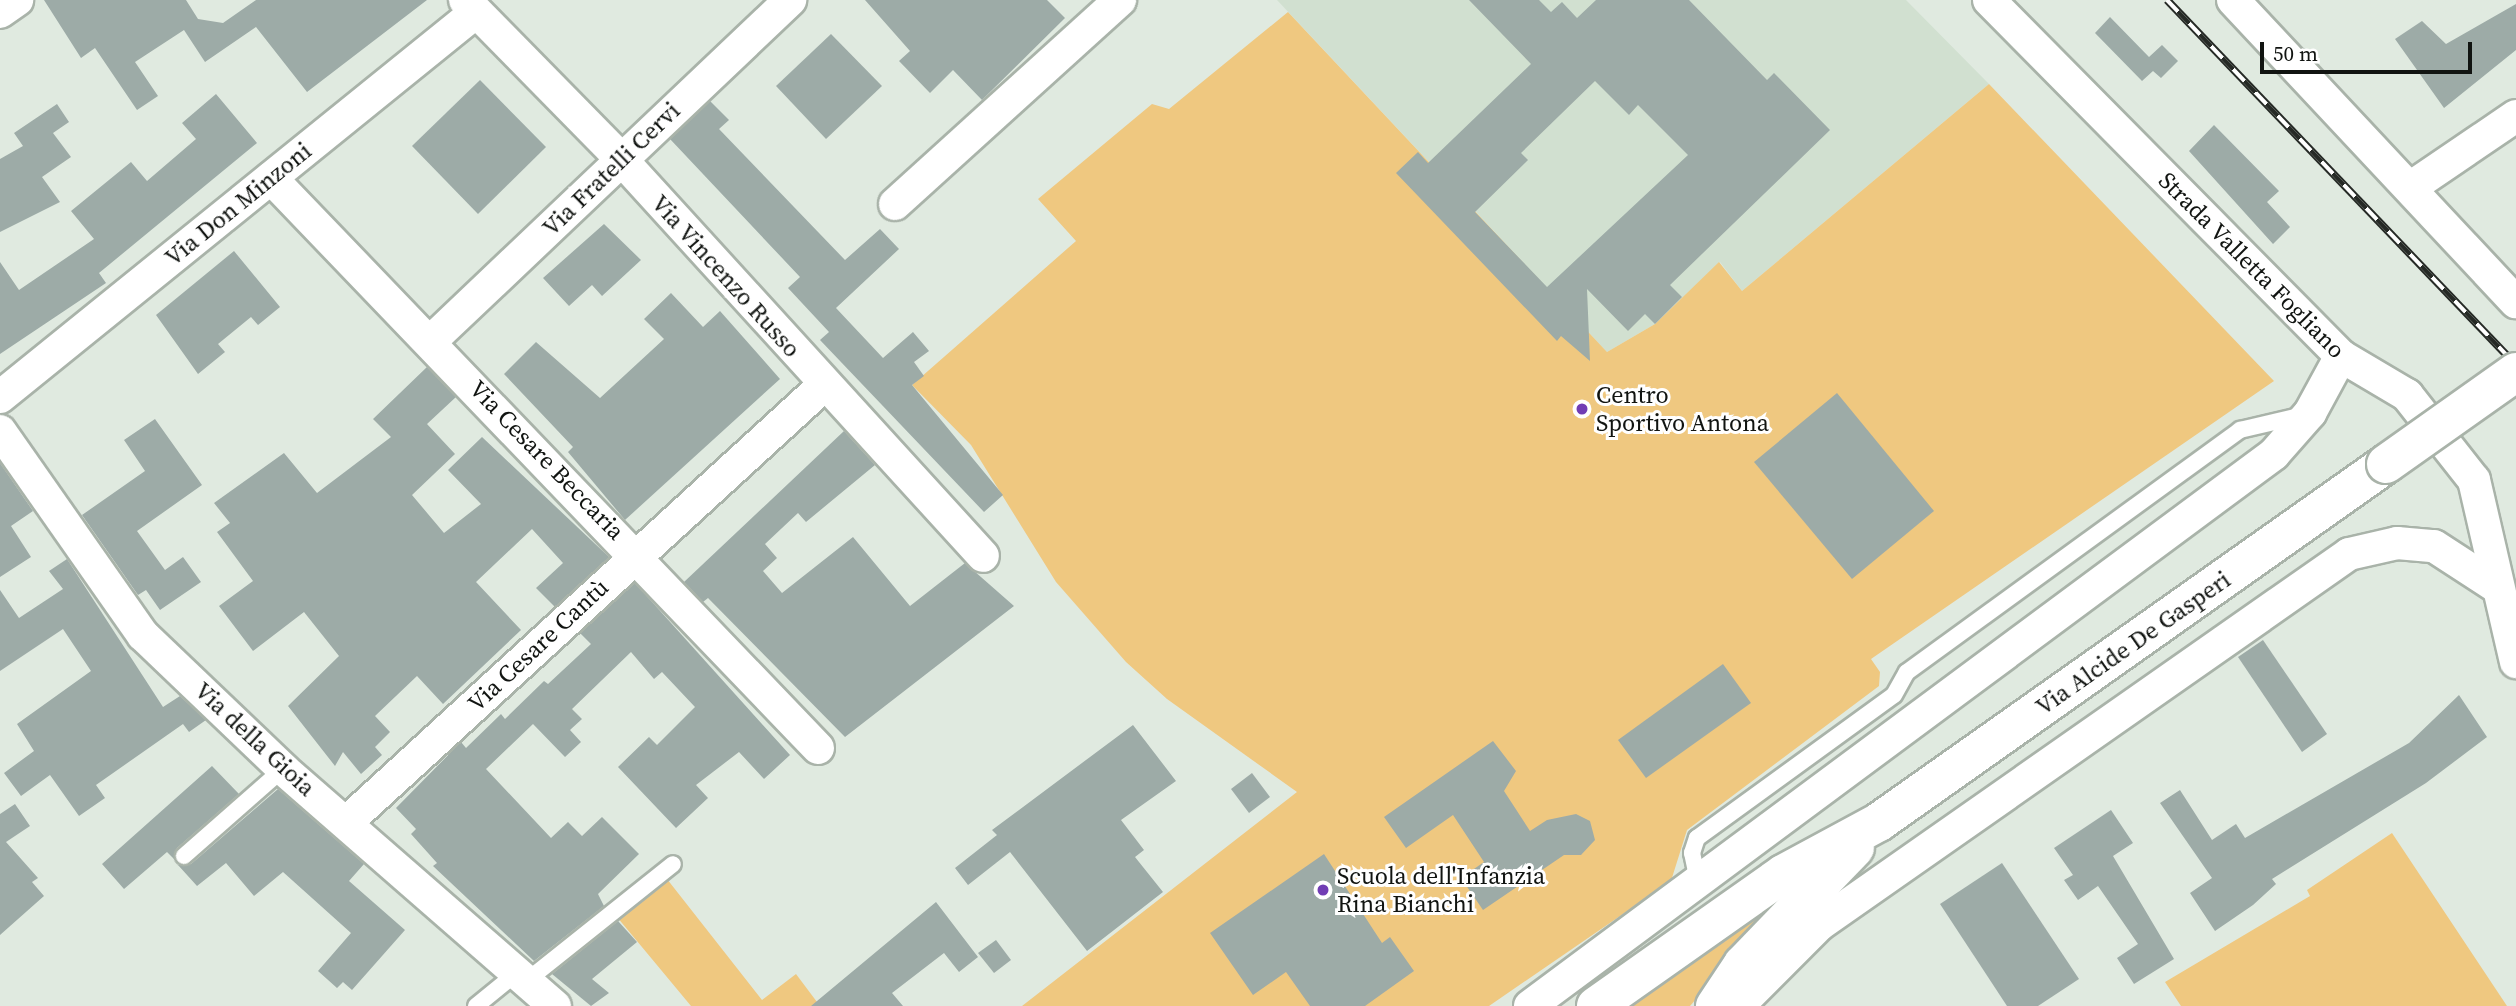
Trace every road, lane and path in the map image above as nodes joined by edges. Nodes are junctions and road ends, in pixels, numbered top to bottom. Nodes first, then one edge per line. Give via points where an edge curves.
1 (18, 0) edge
2 (790, 0) edge
3 (1989, 0) edge
4 (2233, 0) edge
5 (471, 6) edge
6 (1101, 6) edge
7 (0, 12) edge
8 (2516, 116) edge
9 (621, 159) junction
10 (271, 178) junction
11 (2410, 188) junction
12 (895, 204) dead end
13 (2516, 302) edge
14 (432, 340) junction
15 (2341, 356) junction
16 (2516, 372) edge
17 (824, 385) junction
18 (0, 397) edge
19 (2310, 413) junction
20 (0, 431) edge
21 (636, 554) junction
22 (983, 556) dead end
23 (2494, 585) junction
24 (2516, 662) edge
25 (818, 748) dead end
26 (283, 769) junction
27 (347, 822) junction
28 (1879, 822) junction
29 (184, 856) dead end
30 (673, 864) dead end
31 (1698, 881) junction
32 (524, 975) junction
33 (476, 1006) edge
34 (555, 1006) edge
35 (1530, 1006) edge
36 (1597, 1006) edge
37 (1716, 1006) edge
38 (1738, 1006) edge

1 - 7 street
2 - 9 street, Via Fratelli Cervi
3 - 15 street, Strada Valletta Fogliano
4 - 11 street
5 - 9 street, Via Vincenzo Russo
5 - 10 street, Via Don Minzoni
6 - 12 street
8 - 11 street
9 - 14 street, Via Fratelli Cervi
9 - 17 street, Via Vincenzo Russo
10 - 14 street, Via Cesare Beccaria
10 - 18 street, Via Don Minzoni
11 - 13 street
14 - 21 street, Via Cesare Beccaria
15 - 19 street
15 - 23 street, Strada Valletta Fogliano via 2407,395 2474,480
16 - 28 main road, Via Alcide De Gasperi, bridge
17 - 21 street, Via Cesare Cantù
17 - 22 street, Via Vincenzo Russo
19 - 31 street via 2274,454
19 - 31 lane via 2240,430 1907,672 1894,695 1698,838 1692,853
20 - 26 street, Via della Gioia via 143,635
21 - 25 street, Via Cesare Beccaria
21 - 27 street, Via Cesare Cantù
23 - 24 street, Strada Valletta Fogliano
23 - 38 street via 2434,547 2397,543 2349,554 1819,925
26 - 27 street, Via della Gioia
26 - 29 lane
27 - 32 street, Via della Gioia
28 - 36 main road, Via Alcide De Gasperi via 1783,874
28 - 37 main road, Via Alcide De Gasperi via 1743,964
30 - 32 lane
31 - 35 street
32 - 33 lane
32 - 34 street, Via della Gioia

